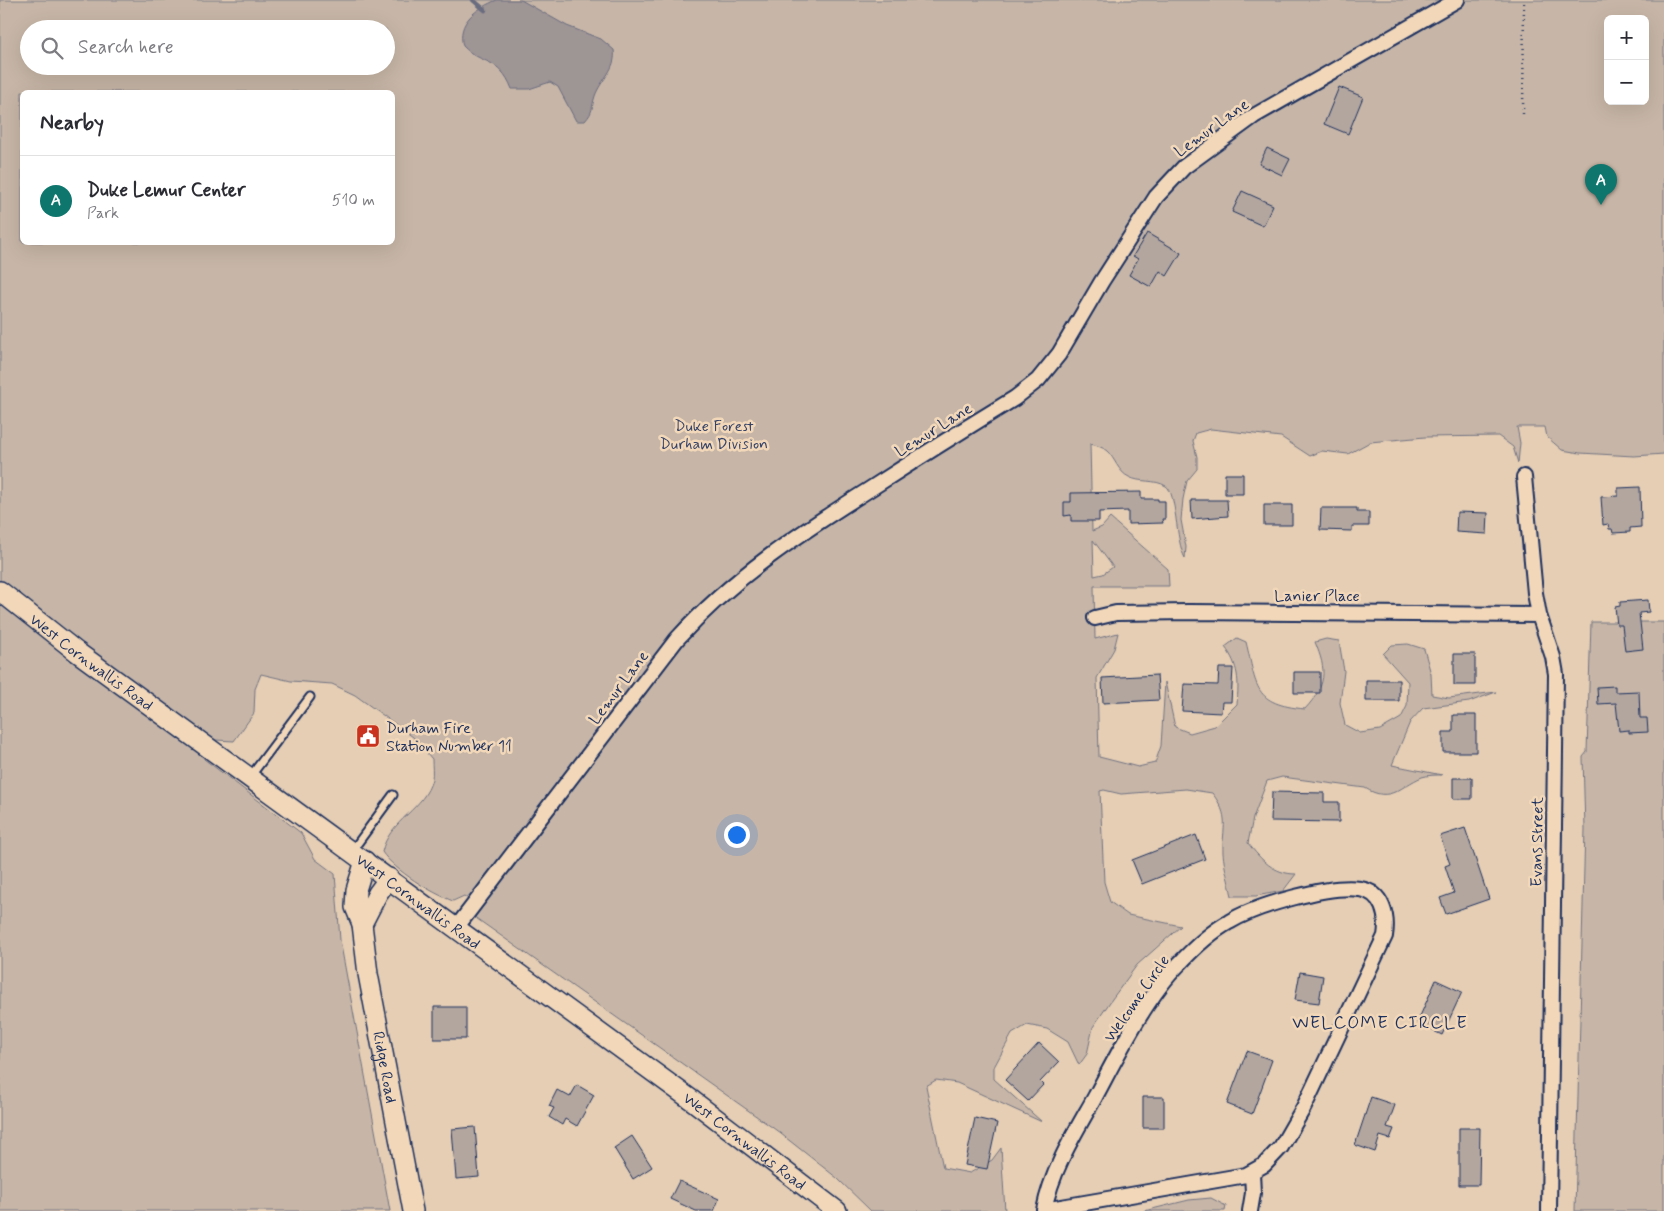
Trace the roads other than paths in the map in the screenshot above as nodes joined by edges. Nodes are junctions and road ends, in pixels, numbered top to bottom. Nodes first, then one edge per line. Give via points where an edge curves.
1 (1457, 0) edge
2 (1524, 477) dead end
3 (0, 591) edge
4 (1539, 615) junction
5 (1095, 618) dead end
6 (310, 697) dead end
7 (250, 778) junction
8 (393, 795) dead end
9 (358, 856) junction
10 (389, 878) junction
11 (362, 924) junction
12 (456, 928) junction
13 (1252, 1173) junction
14 (1044, 1210) edge
15 (413, 1211) edge
16 (837, 1211) edge
17 (1250, 1211) edge
18 (1549, 1211) edge

1 - 12 street, Lemur Lane via 1254,116 1184,167 1156,197 1059,354 1038,380 1015,398 786,542 703,610 677,639
2 - 4 street, Evans Street
3 - 7 street, West Cornwallis Road via 77,652
4 - 5 street, Lanier Place via 1189,612 1116,613
4 - 18 street, Evans Street via 1551,647 1556,674
6 - 7 lane
7 - 9 street, West Cornwallis Road
8 - 9 lane
9 - 10 street, West Cornwallis Road
9 - 11 street, Ridge Road via 354,907
10 - 11 street
10 - 12 street, West Cornwallis Road
11 - 15 street, Ridge Road via 368,974
12 - 16 street, West Cornwallis Road
13 - 14 street, Welcome Circle via 1212,1183
13 - 14 street, Welcome Circle via 1273,1156 1304,1107 1386,936 1388,921 1384,908 1375,896 1361,889 1316,893 1248,912 1217,930 1178,965 1137,1022 1113,1063 1054,1175
13 - 17 street

